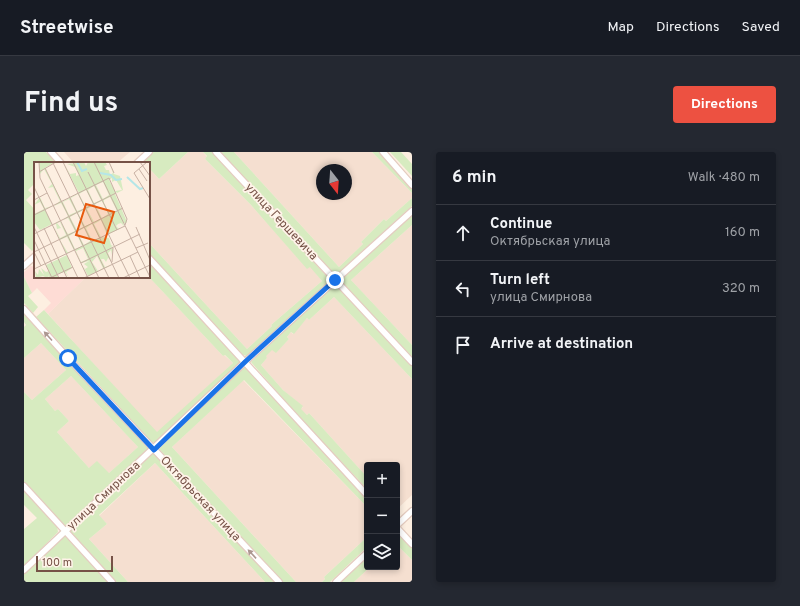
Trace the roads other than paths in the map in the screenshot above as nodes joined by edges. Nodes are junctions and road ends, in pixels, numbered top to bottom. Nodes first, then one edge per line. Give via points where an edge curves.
1 (51, 152) edge
2 (149, 152) edge
3 (216, 152) edge
4 (383, 152) edge
5 (60, 162) edge
6 (138, 162) edge
7 (412, 185) edge
8 (412, 211) edge
9 (34, 257) edge
10 (150, 259) edge
11 (24, 266) edge
12 (335, 280) junction
13 (24, 308) edge
14 (246, 361) junction
15 (412, 362) edge
16 (154, 450) junction
17 (24, 486) edge
18 (364, 492) edge
19 (412, 511) edge
20 (400, 522) edge
21 (66, 531) junction
22 (400, 531) edge
23 (412, 544) edge
24 (364, 556) edge
25 (24, 570) edge
26 (112, 582) edge
27 (278, 582) edge
28 (336, 582) edge

1 - 5 street
2 - 6 street
3 - 12 street, улица Гершевича
4 - 7 street
8 - 12 street, улица Смирнова
9 - 11 street
10 - 14 street
12 - 14 street, улица Смирнова
12 - 15 street, улица Гершевича
16 -> 13 street, Октябрьская улица
14 - 16 street, улица Смирнова
14 - 18 street
16 - 21 street, улица Смирнова
27 -> 16 street, Октябрьская улица
17 - 21 street
19 - 20 street
21 - 25 street, улица Смирнова
21 - 26 street
22 - 23 street
24 - 28 street

